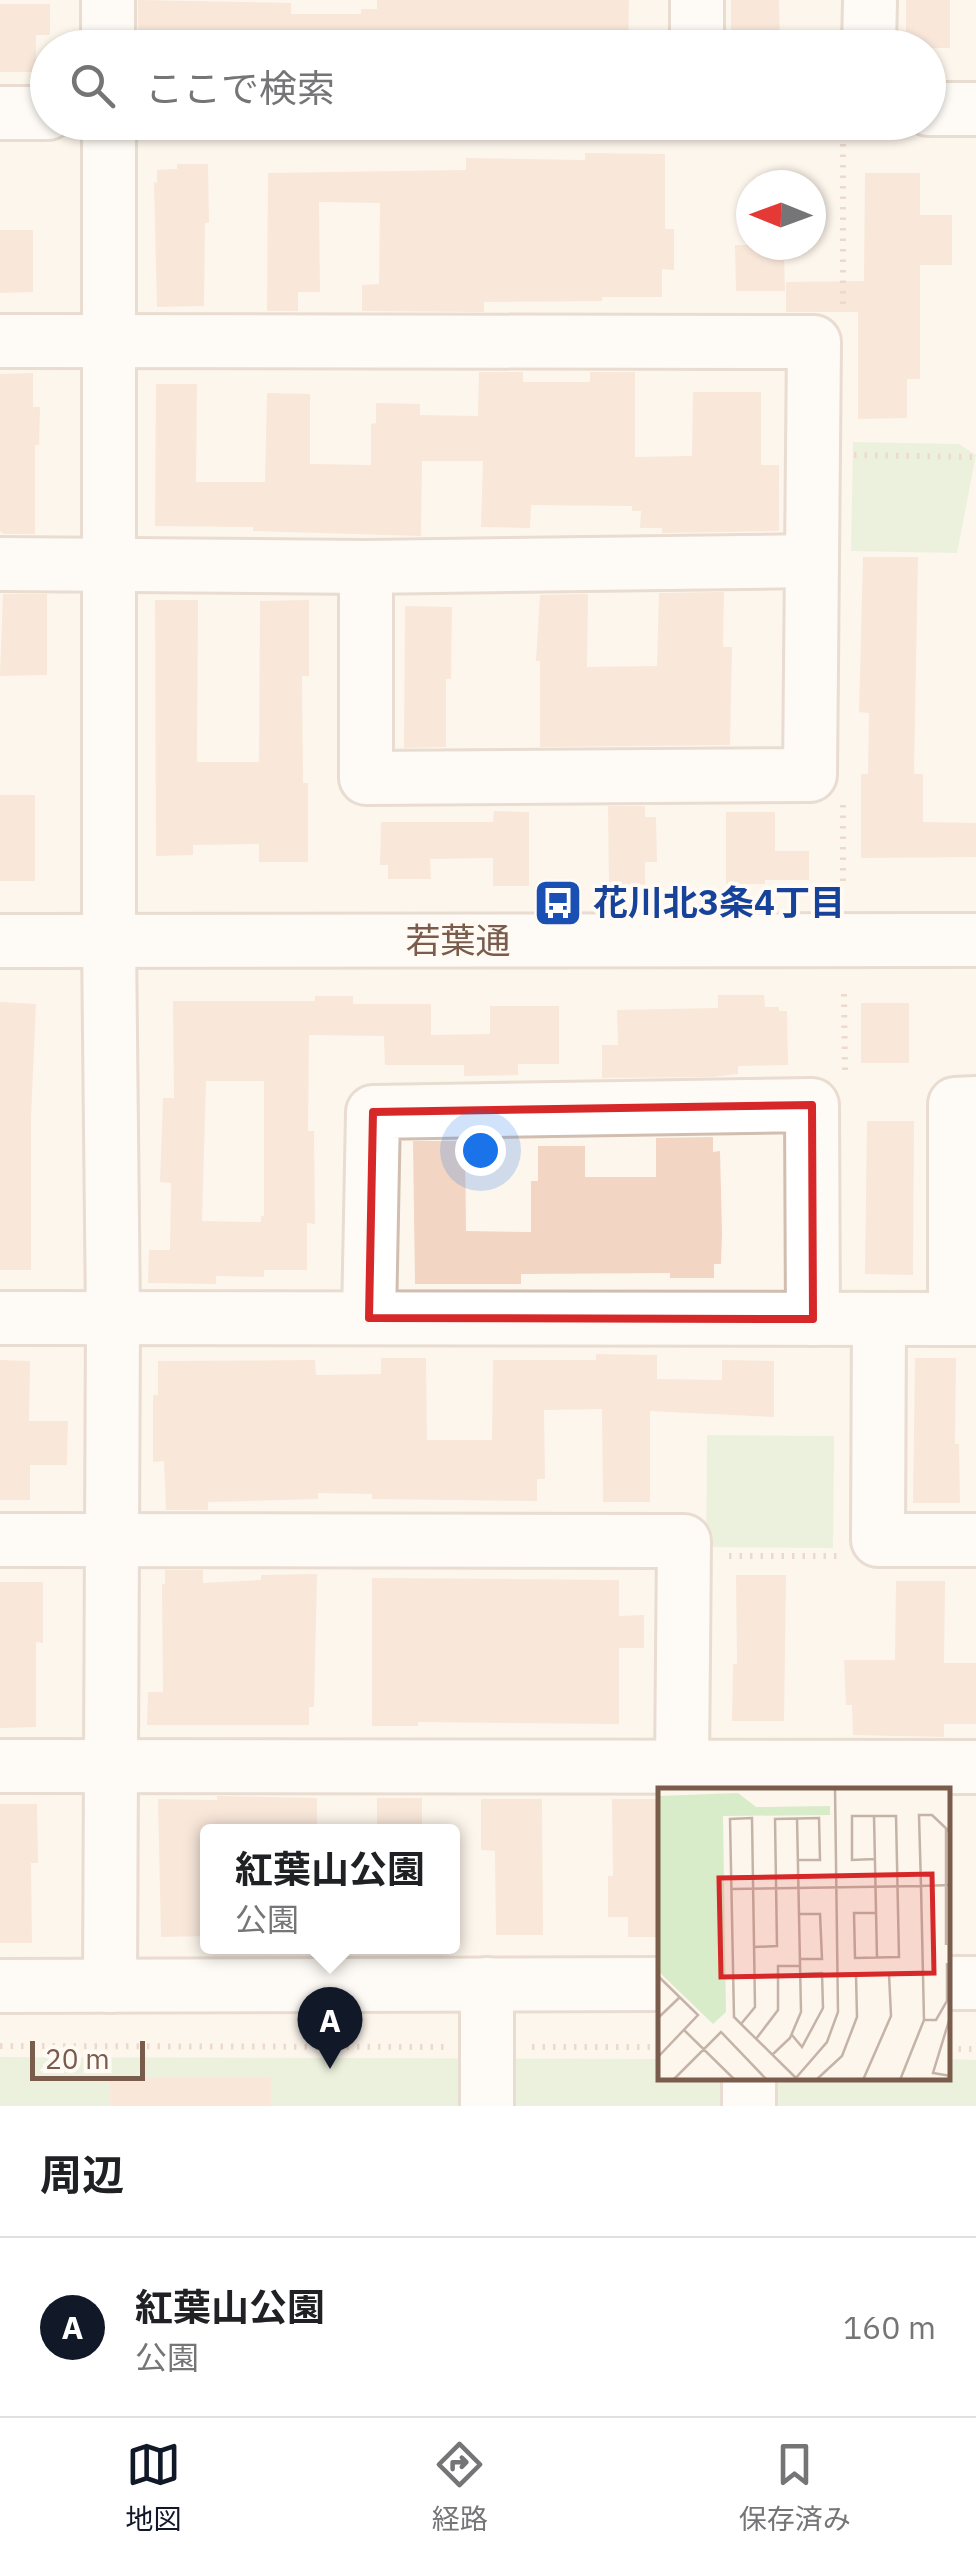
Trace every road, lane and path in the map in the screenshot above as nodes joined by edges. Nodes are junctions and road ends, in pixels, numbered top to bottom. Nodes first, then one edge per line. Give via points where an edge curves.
1 (108, 0) edge
2 (697, 0) edge
3 (870, 0) edge
4 (108, 30) edge
5 (697, 30) edge
6 (870, 30) edge
7 (946, 110) edge
8 (976, 110) edge
9 (30, 112) edge
10 (0, 113) edge
11 (108, 140) edge
12 (0, 341) edge
13 (108, 341) junction
14 (843, 454) dead end
15 (976, 457) edge
16 (812, 561) junction
17 (0, 564) edge
18 (109, 564) junction
19 (366, 567) junction
20 (976, 940) edge
21 (109, 941) junction
22 (0, 942) edge
23 (976, 1104) edge
24 (113, 1317) junction
25 (0, 1318) edge
26 (368, 1318) junction
27 (813, 1319) junction
28 (879, 1319) junction
29 (966, 1319) edge
30 (0, 1540) edge
31 (113, 1540) junction
32 (976, 1540) edge
33 (716, 1556) dead end
34 (846, 1556) dead end
35 (0, 1766) edge
36 (113, 1766) junction
37 (682, 1766) junction
38 (976, 1767) edge
39 (748, 1779) edge
40 (487, 1984) junction
41 (658, 1984) edge
42 (0, 1986) edge
43 (110, 1986) junction
44 (0, 2046) edge
45 (487, 2047) junction
46 (658, 2047) edge
47 (951, 2049) edge
48 (976, 2050) edge
49 (487, 2106) edge

1 - 4 street
2 - 5 street
3 - 6 street
7 - 8 street
9 - 10 street
11 - 13 street
12 - 13 street
13 - 16 street via 814,342
13 - 18 street
14 - 15 path
16 - 19 street
16 - 19 street via 810,774 771,775 366,778
17 - 18 street
18 - 19 street
18 - 21 street
20 - 21 street, 若葉通
21 - 22 street, 若葉通
21 - 24 street
23 - 29 street via 955,1104
24 - 25 street
24 - 26 street
24 - 31 street
26 - 27 street
26 - 27 street via 374,1112 812,1105
27 - 28 street
28 - 29 street
28 - 32 street via 878,1540
30 - 31 street
31 - 36 street
31 - 37 street via 684,1541
33 - 34 path
35 - 36 street
36 - 37 street
36 - 43 street
37 - 39 street
38 - 39 street
40 - 41 street
40 - 43 street
40 - 45 street
42 - 43 street
44 - 45 path
45 - 46 path
45 - 49 street
47 - 48 path

